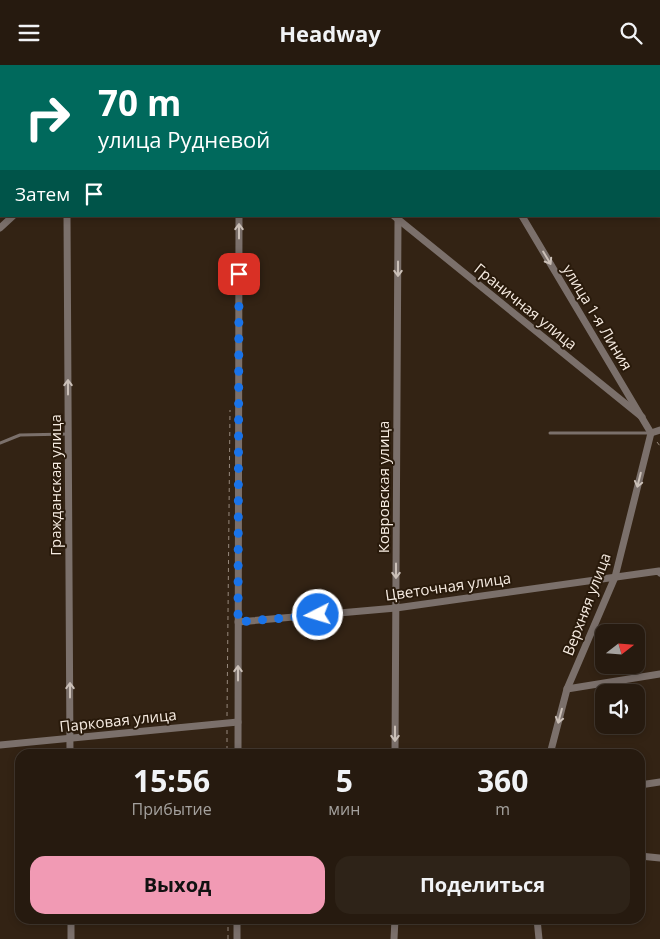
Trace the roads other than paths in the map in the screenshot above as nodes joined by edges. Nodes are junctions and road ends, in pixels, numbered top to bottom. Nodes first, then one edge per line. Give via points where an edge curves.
1 (12, 217) edge
2 (68, 217) edge
3 (239, 217) edge
4 (523, 217) edge
5 (396, 218) edge
6 (0, 228) edge
7 (642, 417) junction
8 (660, 430) edge
9 (550, 433) dead end
10 (651, 433) junction
11 (69, 434) junction
12 (0, 443) edge
13 (660, 573) edge
14 (615, 577) junction
15 (396, 608) junction
16 (238, 622) junction
17 (660, 675) edge
18 (567, 689) junction
19 (238, 722) junction
20 (70, 738) junction
21 (0, 745) edge
22 (70, 749) edge
23 (238, 749) edge
24 (395, 749) edge
25 (551, 749) edge
26 (660, 782) edge
27 (645, 784) edge
28 (645, 856) edge
29 (660, 858) edge
30 (71, 924) edge
31 (237, 924) edge
32 (394, 924) edge
33 (538, 924) edge
34 (71, 939) edge
35 (237, 939) edge
36 (394, 939) edge
37 (540, 939) edge

1 - 6 street
11 -> 2 street, Гражданская улица
16 -> 3 street
4 -> 7 street, улица 1-я Линия
5 - 7 street, Граничная улица
5 -> 15 street, Ковровская улица
7 - 10 street, улица 1-я Линия
8 - 10 street
9 - 10 lane
10 -> 14 street, Верхняя улица
11 - 12 lane via 20,435
20 -> 11 street, Гражданская улица
13 - 14 street, Цветочная улица
14 - 15 street, Цветочная улица
14 - 18 street, Верхняя улица
15 - 16 street, Цветочная улица
15 -> 24 street, Ковровская улица
19 -> 16 street
17 - 18 street
18 -> 25 street, Верхняя улица
19 - 20 street, Парковая улица
19 - 23 street
20 - 21 street, Парковая улица
20 - 22 street, Гражданская улица
26 - 27 street
28 - 29 street
30 - 34 street
31 - 35 street
32 - 36 street
33 - 37 street

